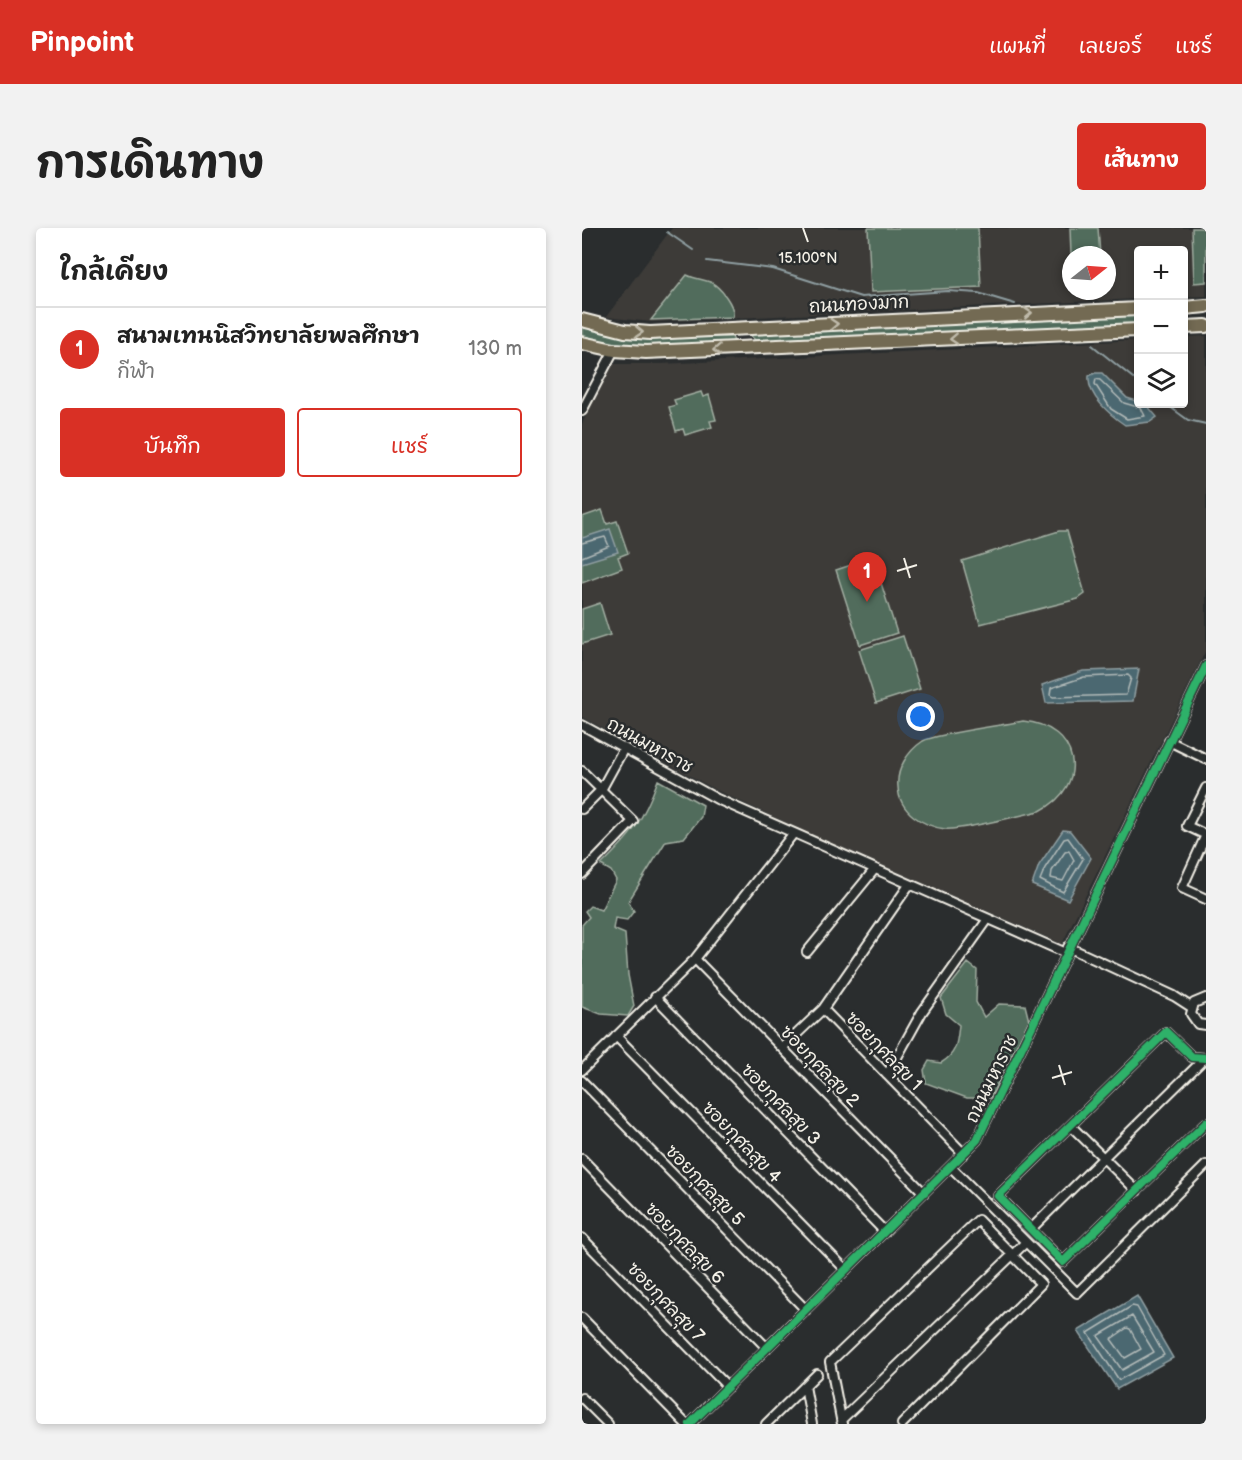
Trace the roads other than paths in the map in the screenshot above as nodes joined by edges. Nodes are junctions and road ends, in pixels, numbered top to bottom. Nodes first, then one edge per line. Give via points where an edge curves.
1 (1206, 306) edge
2 (1188, 308) edge
3 (1134, 309) edge
4 (582, 320) edge
5 (1206, 326) edge
6 (1188, 327) edge
7 (742, 329) junction
8 (1134, 330) edge
9 (582, 343) edge
10 (743, 348) junction
11 (614, 350) junction
12 (582, 411) edge
13 (1206, 666) edge
14 (582, 725) edge
15 (1169, 741) junction
16 (624, 748) junction
17 (1206, 759) edge
18 (582, 771) edge
19 (1206, 788) edge
20 (601, 790) junction
21 (582, 809) edge
22 (793, 834) junction
23 (1206, 835) edge
24 (874, 870) junction
25 (582, 874) edge
26 (909, 885) junction
27 (1206, 899) edge
28 (988, 919) junction
29 (1067, 950) junction
30 (807, 952) dead end
31 (695, 959) junction
32 (655, 997) junction
33 (1206, 998) edge
34 (1191, 1007) junction
35 (823, 1009) junction
36 (1206, 1025) edge
37 (616, 1036) junction
38 (782, 1048) junction
39 (1205, 1058) edge
40 (582, 1070) edge
41 (887, 1075) junction
42 (582, 1081) edge
43 (1206, 1123) edge
44 (1071, 1125) junction
45 (964, 1154) junction
46 (1103, 1158) junction
47 (582, 1159) edge
48 (1206, 1165) edge
49 (951, 1167) junction
50 (1137, 1191) junction
51 (924, 1193) junction
52 (1031, 1229) junction
53 (885, 1232) junction
54 (582, 1238) edge
55 (1026, 1242) junction
56 (1012, 1255) junction
57 (846, 1270) junction
58 (806, 1310) junction
59 (582, 1318) edge
60 (767, 1348) junction
61 (817, 1374) dead end
62 (805, 1386) junction
63 (728, 1387) junction
64 (582, 1398) edge
65 (841, 1422) edge
66 (608, 1424) edge
67 (688, 1424) edge
68 (766, 1424) edge
69 (812, 1424) edge
70 (902, 1424) edge

1 - 2 main road
7 -> 3 main road, ถนนทองมาก
4 -> 7 main road, ถนนทองมาก via 650,333
5 - 6 main road
7 - 10 main road
8 -> 10 main road
9 - 11 main road
10 -> 11 main road
11 - 12 street
13 - 15 street, ถนนมหาราช
14 - 16 street, ถนนมหาราช
15 - 17 street
15 - 29 street, ถนนมหาราช
16 - 20 street
16 - 22 street, ถนนมหาราช via 717,799
18 - 20 street
19 - 23 street via 1187,826
20 - 21 street
20 - 25 street via 633,821
22 - 24 street, ถนนมหาราช
22 - 31 street
23 - 27 street via 1182,888
24 - 26 street, ถนนมหาราช
24 - 30 street
26 - 28 street, ถนนมหาราช
26 - 35 street
28 - 29 street, ถนนมหาราช
28 - 41 street via 922,1012
29 - 34 street
29 - 45 street, ถนนมหาราช via 983,1129
31 - 32 street
31 - 38 street, ซอยกุศลสุข 2
32 - 37 street
32 - 53 street, ซอยกุศลสุข 3
33 - 34 street via 1198,999
34 - 36 street via 1193,1020
35 - 38 street, ซอยกุศลสุข 1
35 - 41 street, ซอยกุศลสุข 1
37 - 40 street
37 - 57 street, ซอยกุศลสุข 4
38 - 51 street, ซอยกุศลสุข 2
39 - 44 street via 1192,1057 1166,1032
39 - 46 street
41 - 45 street, ซอยกุศลสุข 1
42 - 58 street, ซอยกุศลสุข 5
43 - 50 street
44 - 46 street
44 - 52 street via 998,1196
45 - 49 street, ถนนมหาราช
46 - 50 street
46 - 52 street
47 - 60 street, ซอยกุศลสุข 6
48 - 55 street via 1077,1293
49 - 51 street, ถนนมหาราช
49 - 55 street
50 - 52 street via 1064,1262
51 - 53 street, ถนนมหาราช
53 - 57 street, ถนนมหาราช
54 - 63 street, ซอยกุศลสุข 7
55 - 56 street
56 - 65 street
56 - 65 street via 978,1220 830,1362
56 - 70 street via 1041,1284
57 - 58 street, ถนนมหาราช
58 - 60 street, ถนนมหาราช
59 - 67 street
60 - 63 street, ถนนมหาราช
61 - 62 street
62 - 68 street
62 - 69 street
63 - 67 street, ถนนมหาราช
64 - 66 street

